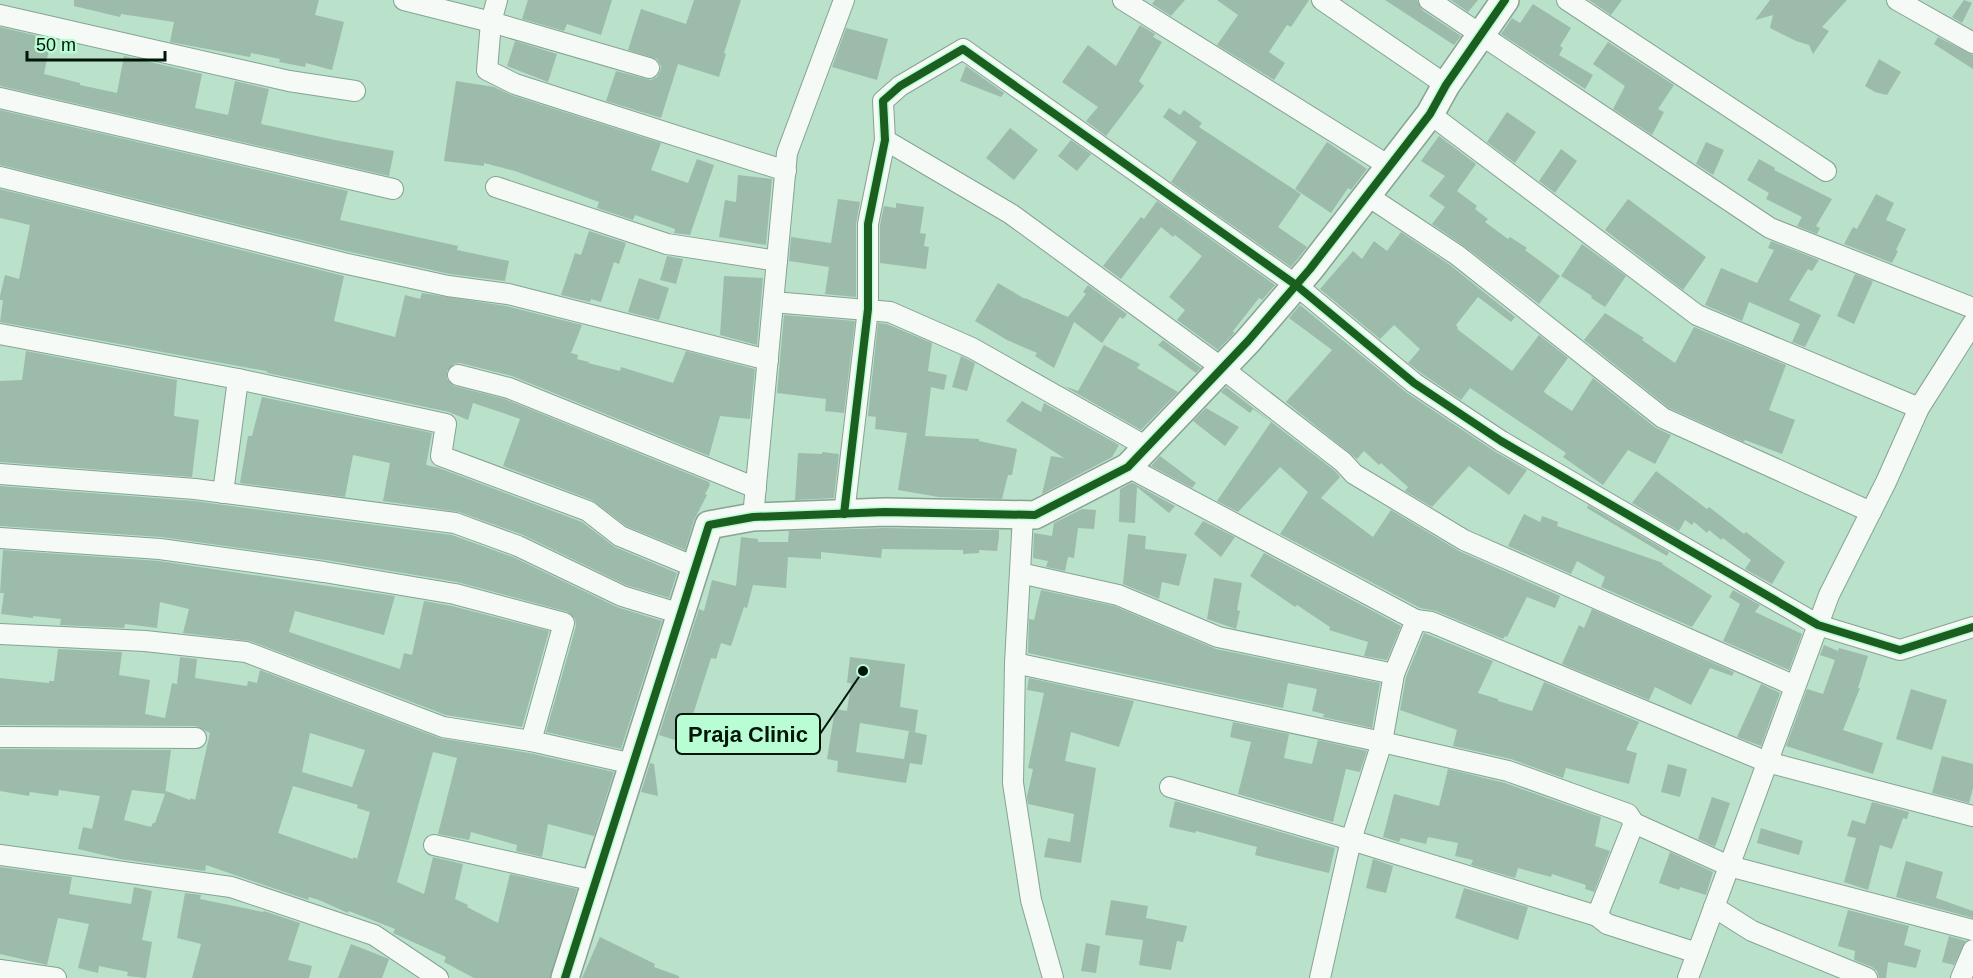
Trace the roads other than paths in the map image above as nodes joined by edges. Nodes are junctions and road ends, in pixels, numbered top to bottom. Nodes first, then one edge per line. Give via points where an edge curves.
1 (404, 0) edge
2 (497, 0) edge
3 (844, 0) edge
4 (1123, 0) edge
5 (1322, 0) edge
6 (1429, 0) edge
7 (1505, 0) edge
8 (1568, 0) edge
9 (1897, 0) edge
10 (0, 15) edge
11 (491, 22) junction
12 (1481, 36) junction
13 (1973, 43) edge
14 (649, 68) dead end
15 (1446, 85) junction
16 (355, 91) dead end
17 (0, 98) edge
18 (1430, 114) junction
19 (885, 140) junction
20 (1389, 166) junction
21 (786, 171) junction
22 (1826, 171) dead end
23 (0, 177) edge
24 (496, 188) dead end
25 (393, 189) dead end
26 (1368, 196) junction
27 (777, 261) junction
28 (1296, 285) junction
29 (773, 302) junction
30 (1973, 308) edge
31 (868, 309) junction
32 (1973, 323) edge
33 (0, 334) edge
34 (768, 360) junction
35 (1222, 368) junction
36 (458, 375) dead end
37 (238, 379) junction
38 (1919, 408) junction
39 (1147, 447) junction
40 (1128, 466) junction
41 (0, 474) edge
42 (756, 488) junction
43 (223, 493) junction
44 (1871, 512) junction
45 (844, 514) junction
46 (1023, 516) junction
47 (753, 517) junction
48 (0, 538) edge
49 (695, 567) junction
50 (1020, 573) junction
51 (681, 614) junction
52 (1416, 620) junction
53 (1818, 625) junction
54 (1973, 627) edge
55 (0, 634) edge
56 (1015, 663) junction
57 (1394, 674) junction
58 (1796, 686) junction
59 (0, 736) edge
60 (196, 738) dead end
61 (531, 741) junction
62 (1382, 742) junction
63 (1767, 762) junction
64 (633, 764) junction
65 (1170, 787) dead end
66 (1973, 816) edge
67 (1634, 824) junction
68 (1351, 840) junction
69 (434, 845) dead end
70 (0, 855) edge
71 (1729, 866) junction
72 (595, 881) junction
73 (1714, 907) junction
74 (1597, 916) junction
75 (1973, 930) edge
76 (1973, 950) edge
77 (1697, 952) junction
78 (0, 970) edge
79 (56, 978) edge
80 (438, 978) edge
81 (565, 978) edge
82 (1053, 978) edge
83 (1320, 978) edge
84 (1688, 978) edge
85 (1867, 978) edge
86 (1961, 978) edge

1 - 11 street
2 - 11 street
3 - 21 street via 787,153
4 - 20 street
5 - 15 street
6 - 12 street
7 - 12 street
8 - 22 street
9 - 13 street
10 - 16 street via 289,81
11 - 14 street
11 - 21 street via 487,70 515,84
12 - 15 street
12 - 30 street via 1770,228
15 - 18 street
17 - 25 street
18 - 20 street
18 - 38 street via 1697,315
19 - 28 street via 883,100 963,49
19 - 31 street via 868,224
19 - 35 street via 1011,214
20 - 26 street
21 - 27 street
23 - 34 street via 343,263 448,286 508,294
24 - 27 street via 667,244
26 - 28 street
26 - 44 street via 1457,255 1663,418
27 - 29 street
28 - 35 street
28 - 53 street via 1414,383 1501,441
29 - 31 street
29 - 34 street
31 - 39 street via 890,312 972,348
31 - 45 street
32 - 38 street
33 - 37 street
34 - 42 street
35 - 39 street
35 - 58 street via 1354,474 1464,540
36 - 42 street via 509,388
37 - 43 street
37 - 49 street via 446,424 441,456 588,511 620,536
38 - 44 street
39 - 40 street
40 - 46 street via 1035,515
40 - 52 street
41 - 43 street
42 - 47 street
43 - 51 street via 455,523 518,546 622,596
44 - 53 street
45 - 46 street
45 - 47 street
46 - 50 street
47 - 49 street via 709,525
48 - 61 street via 160,549 324,572 455,594 564,623
49 - 51 street
50 - 56 street
50 - 57 street via 1118,595 1218,636
51 - 64 street
52 - 57 street
52 - 63 street via 1431,622
53 - 54 street via 1900,650
53 - 58 street
55 - 61 street via 145,641 246,652 443,727
56 - 62 street
56 - 82 street via 1012,783 1031,900
57 - 62 street
58 - 63 street
59 - 60 street
61 - 64 street
62 - 67 street via 1508,771 1628,814
62 - 68 street
63 - 66 street
63 - 71 street
64 - 72 street
65 - 68 street
67 - 71 street
67 - 74 street
68 - 74 street
68 - 83 street
69 - 72 street
70 - 80 street via 231,887 374,935
71 - 73 street
71 - 75 street
72 - 81 street
73 - 77 street
73 - 85 street via 1752,931
74 - 77 street via 1607,924
76 - 86 street
77 - 84 street
78 - 79 street

